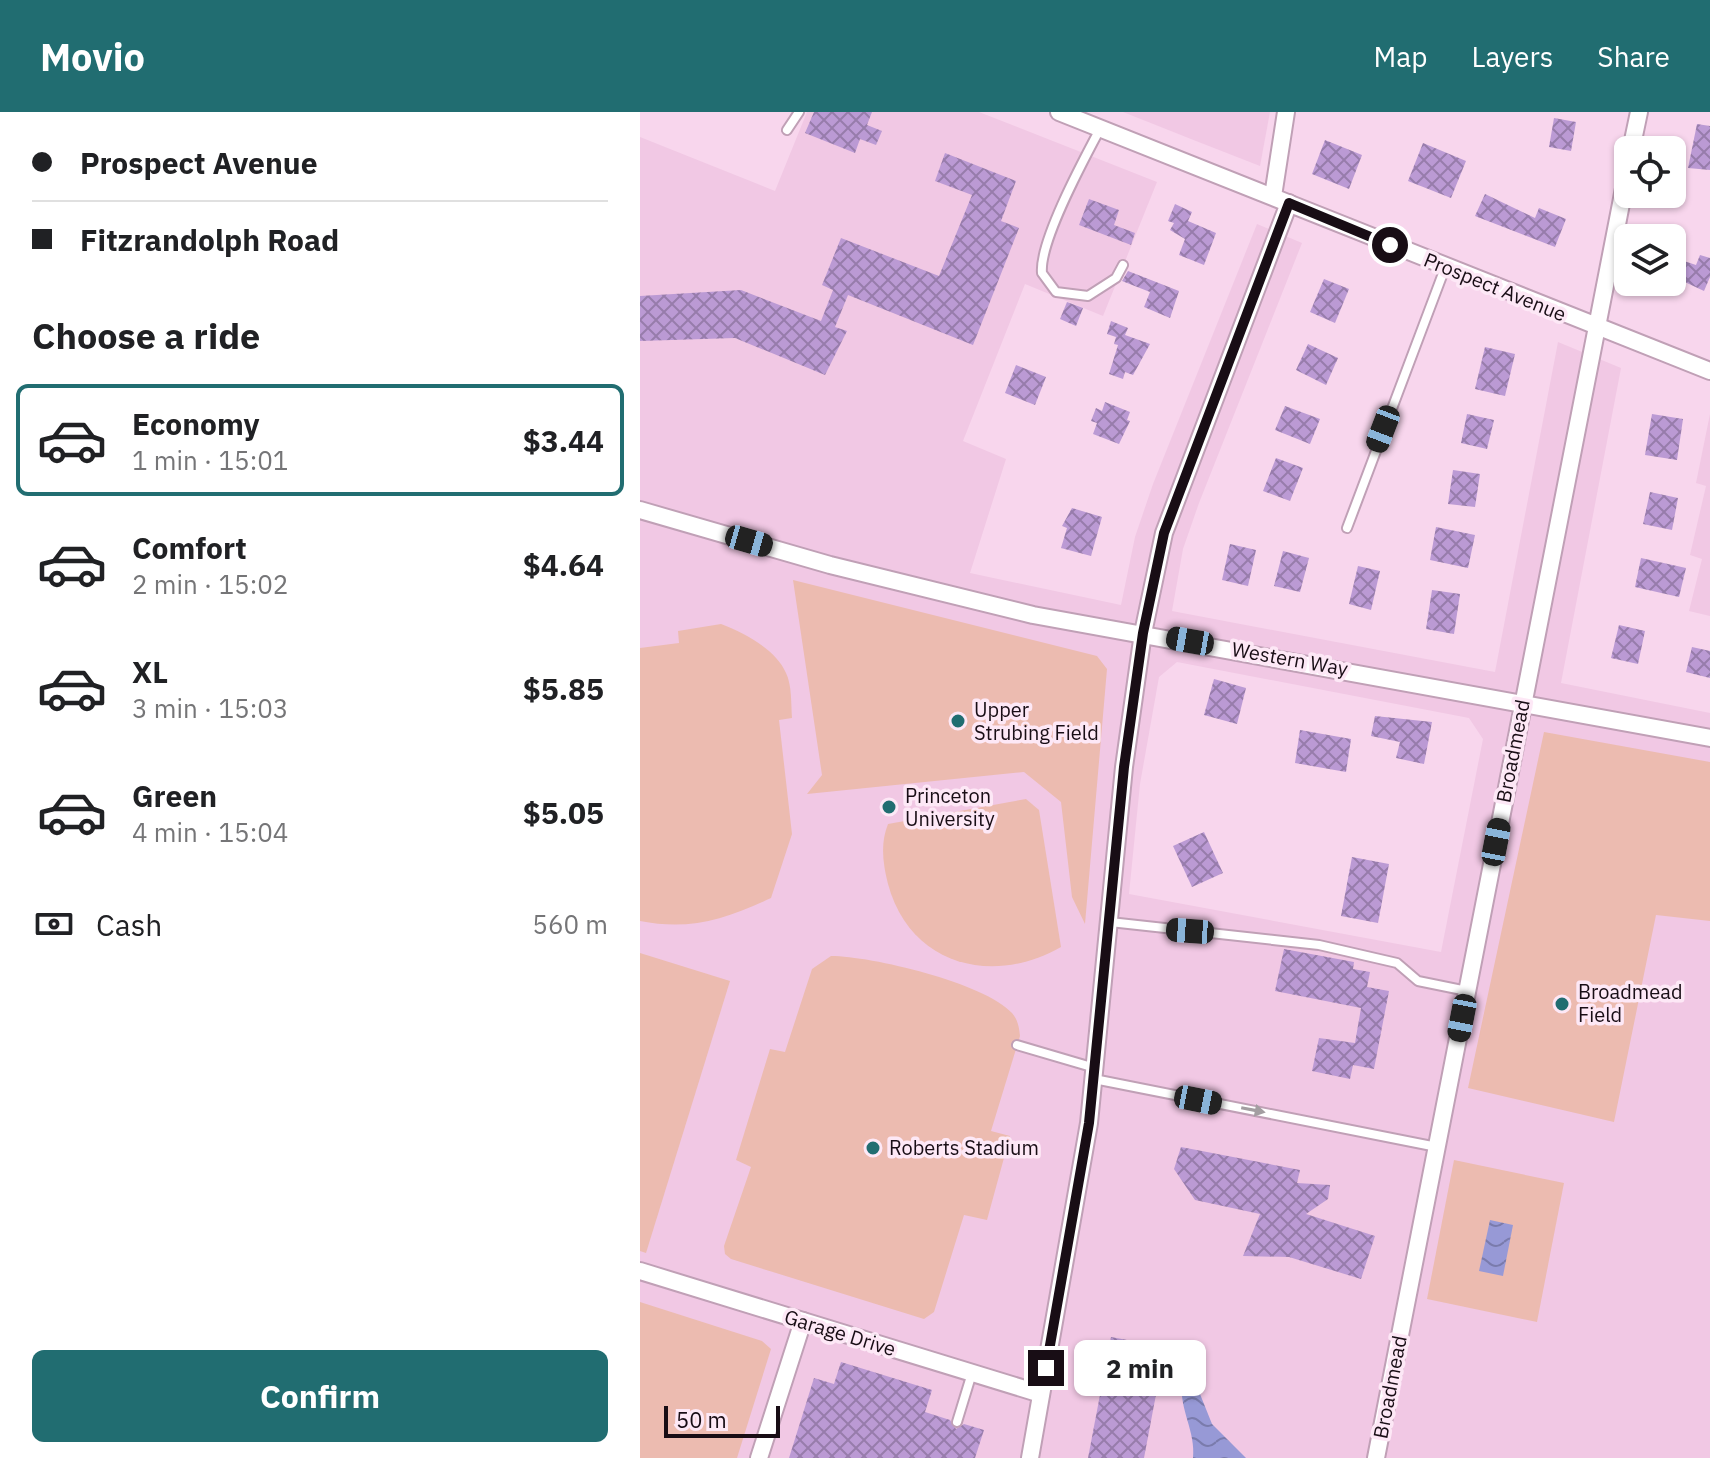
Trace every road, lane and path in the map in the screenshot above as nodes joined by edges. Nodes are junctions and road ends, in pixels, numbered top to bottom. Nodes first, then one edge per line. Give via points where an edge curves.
1 (799, 112) edge
2 (1059, 112) edge
3 (1286, 112) edge
4 (1639, 112) edge
5 (1100, 128) junction
6 (787, 130) dead end
7 (1634, 136) edge
8 (1273, 196) junction
9 (1289, 203) junction
10 (1620, 208) edge
11 (1123, 265) dead end
12 (1445, 268) junction
13 (1597, 328) junction
14 (1710, 371) edge
15 (640, 510) edge
16 (1347, 528) dead end
17 (1143, 633) junction
18 (1523, 703) junction
19 (1710, 738) edge
20 (1110, 922) junction
21 (1467, 991) junction
22 (1017, 1045) dead end
23 (1094, 1073) junction
24 (1437, 1147) junction
25 (640, 1271) edge
26 (803, 1321) junction
27 (972, 1373) junction
28 (1041, 1394) junction
29 (957, 1422) dead end
30 (759, 1458) edge
31 (1030, 1458) edge
32 (1376, 1458) edge

1 - 6 lane
2 - 5 street, Prospect Avenue
3 - 8 street
4 - 7 street
5 - 8 street, Prospect Avenue
5 - 11 lane via 1059,215 1042,273 1056,292 1088,296 1116,278
8 - 9 street, Prospect Avenue
9 - 12 street, Prospect Avenue
9 - 17 street via 1164,533
10 - 13 street, Broadmead
12 - 13 street, Prospect Avenue
12 - 16 lane
13 - 14 street, Prospect Avenue
13 - 18 street, Broadmead
15 - 17 street, Western Way via 830,565 1033,615
17 - 18 street, Western Way
17 - 20 street
18 - 19 street, Western Way
18 - 21 street, Broadmead
20 - 21 lane via 1319,945 1397,963 1418,981
20 - 23 street
21 - 24 street, Broadmead
22 - 23 lane
23 -> 24 lane
23 - 28 street
24 - 32 street, Broadmead
25 - 26 street, Garage Drive
26 - 27 street, Garage Drive
26 - 30 street
27 - 28 street, Garage Drive
27 - 29 lane
28 - 31 street

